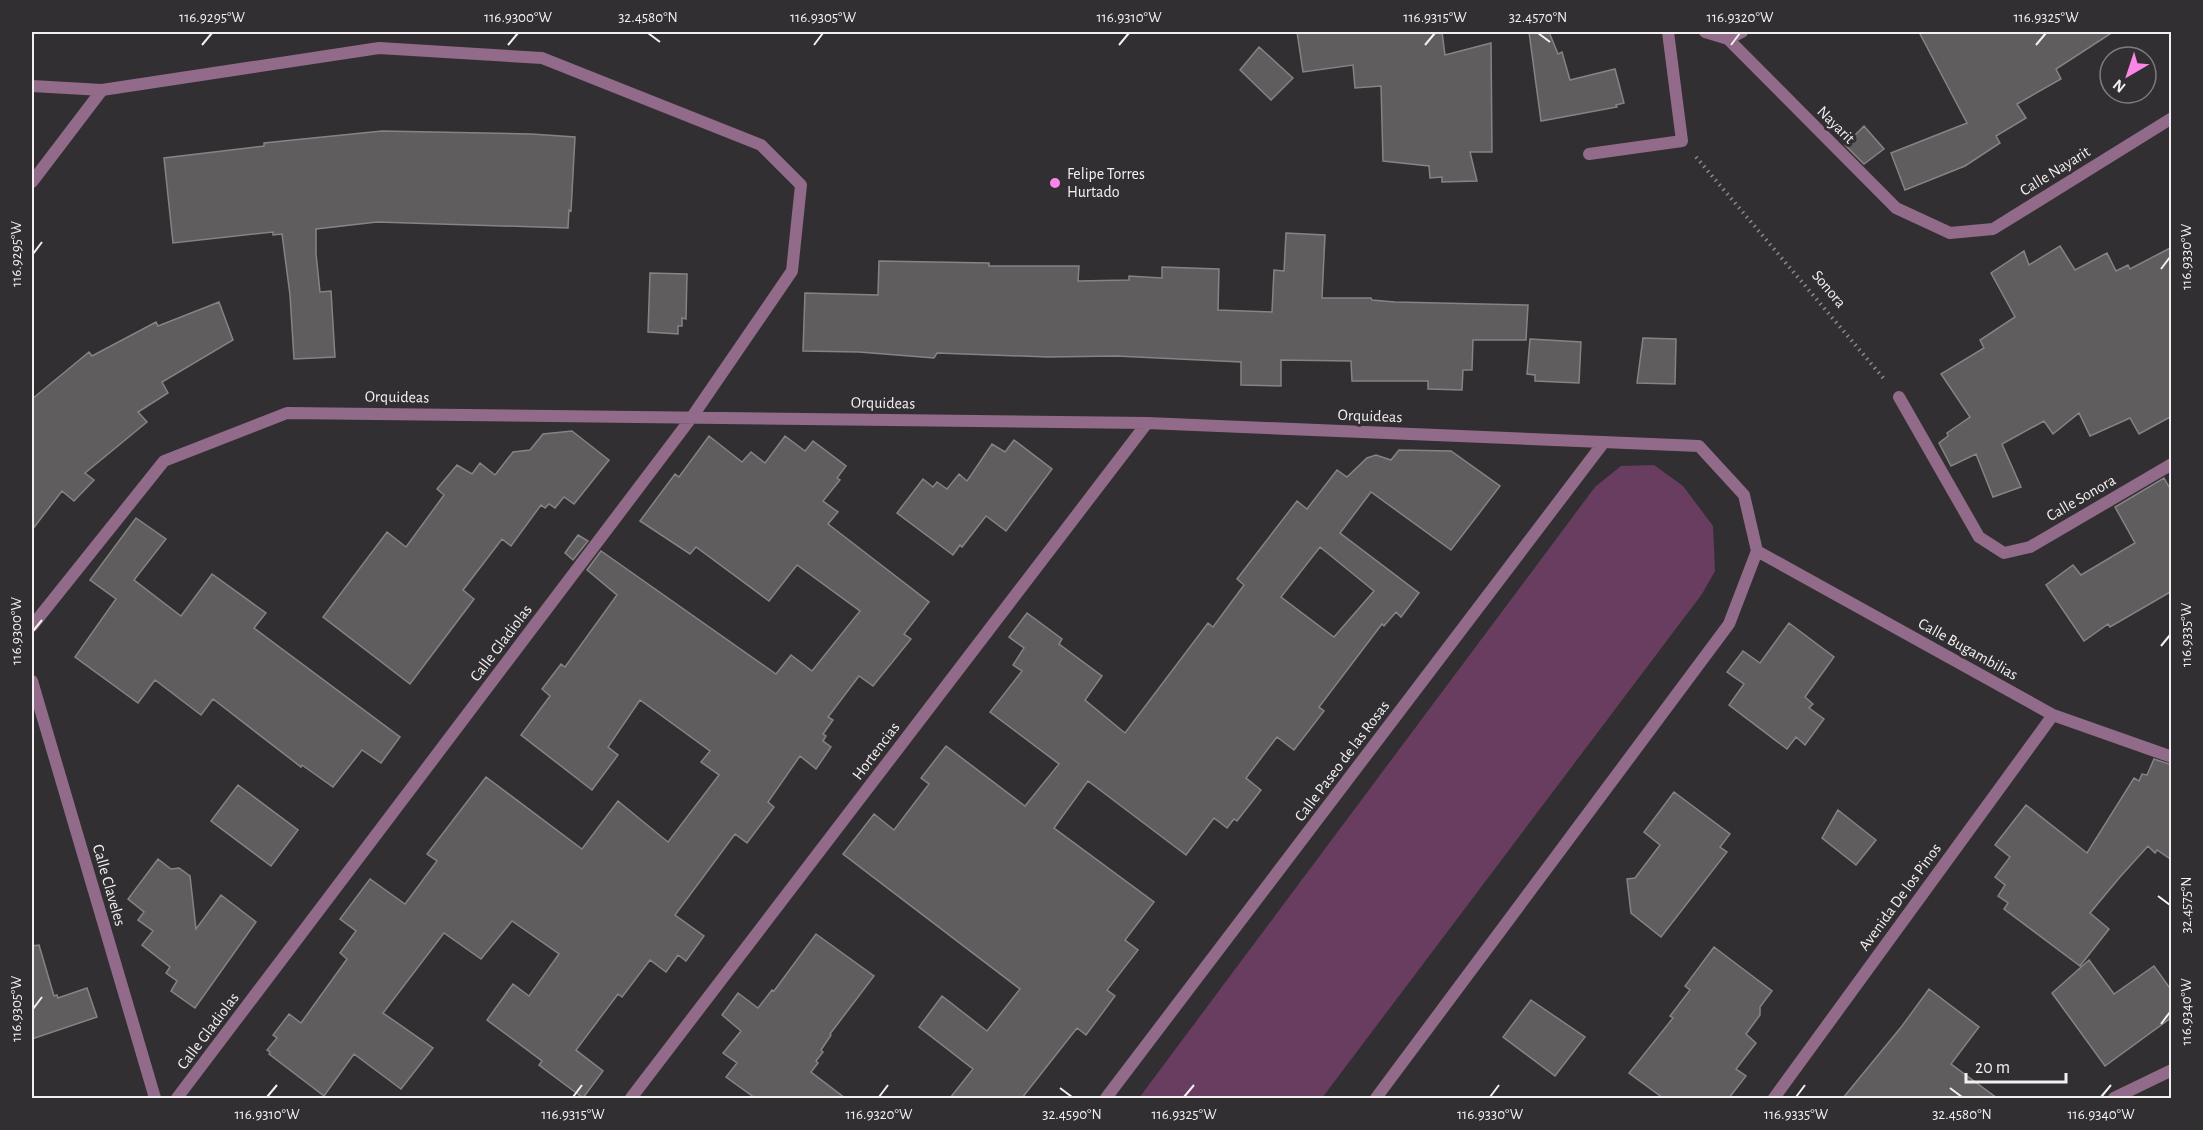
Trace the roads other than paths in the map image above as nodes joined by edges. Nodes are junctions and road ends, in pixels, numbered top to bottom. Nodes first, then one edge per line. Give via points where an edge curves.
1 (1668, 32) edge
2 (1705, 32) edge
3 (1742, 32) edge
4 (1728, 39) junction
5 (32, 86) edge
6 (102, 90) junction
7 (2172, 118) edge
8 (1589, 154) dead end
9 (32, 182) edge
10 (1950, 233) joint
11 (1899, 397) road end
12 (692, 417) junction
13 (1147, 423) junction
14 (1604, 442) junction
15 (2172, 464) edge
16 (1757, 551) junction
17 (32, 626) edge
18 (32, 681) edge
19 (2053, 715) junction
20 (2172, 757) edge
21 (2172, 1070) edge
22 (154, 1098) edge
23 (177, 1098) edge
24 (631, 1098) edge
25 (1106, 1098) edge
26 (1376, 1098) edge
27 (1774, 1098) edge
28 (2114, 1098) edge

1 - 8 street via 1682,141
2 - 4 street, Nayarit
3 - 4 street
4 - 10 street, Nayarit via 1896,208
5 - 6 street
6 - 9 street
6 - 12 street, Calle Gladiolas via 379,48 542,58 761,145 801,185 792,271
7 - 10 street, Calle Nayarit via 1993,229
11 - 15 street, Calle Sonora via 1979,537 2004,554 2030,547
12 - 13 street, Orquideas
12 - 17 street, Orquideas via 287,413 164,461
12 - 23 street, Calle Gladiolas
13 - 14 street, Orquideas
13 - 24 street, Hortencias
14 - 16 street, Orquideas via 1698,446 1744,495
14 - 25 street, Calle Paseo de las Rosas
16 - 19 street, Calle Bugambilias
16 - 26 street via 1729,624
18 - 22 street, Calle Claveles
19 - 20 street, Calle Bugambilias
19 - 27 street, Avenida De los Pinos
21 - 28 street

